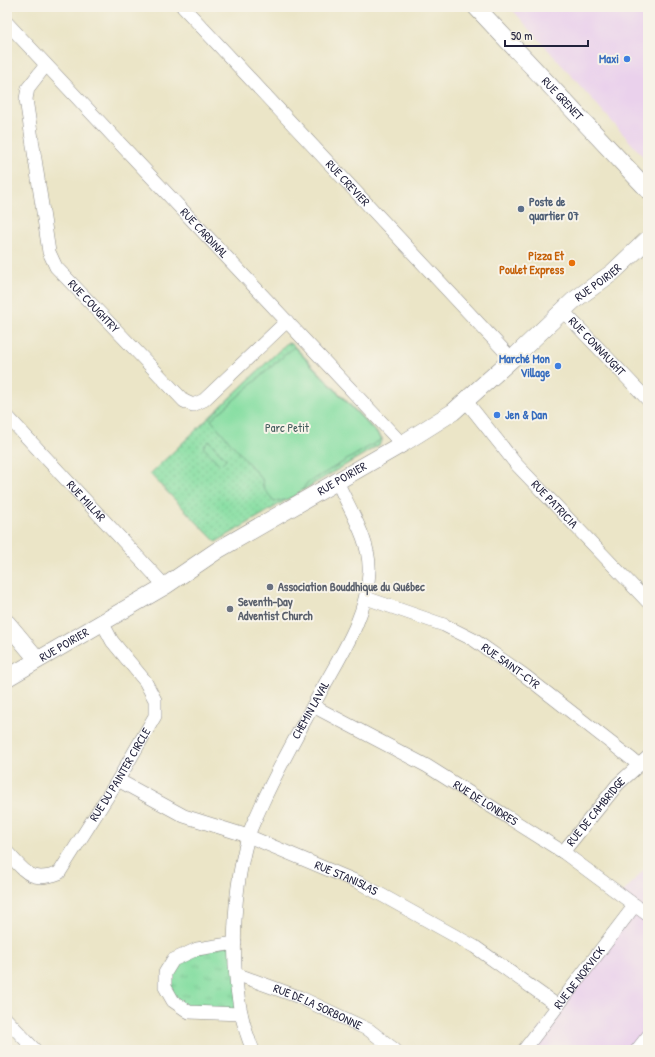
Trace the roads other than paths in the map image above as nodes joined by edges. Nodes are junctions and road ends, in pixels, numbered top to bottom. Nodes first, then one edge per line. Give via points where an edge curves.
1 (183, 7) edge
2 (476, 7) edge
3 (7, 23) edge
4 (46, 65) junction
5 (648, 190) edge
6 (648, 239) edge
7 (563, 311) junction
8 (287, 321) junction
9 (512, 359) junction
10 (648, 400) edge
11 (466, 401) junction
12 (7, 416) edge
13 (402, 444) junction
14 (337, 481) junction
15 (165, 586) junction
16 (366, 598) junction
17 (648, 602) edge
18 (102, 622) junction
19 (7, 623) edge
20 (37, 659) junction
21 (7, 678) edge
22 (313, 706) junction
23 (643, 761) edge
24 (118, 780) junction
25 (248, 836) junction
26 (7, 852) edge
27 (563, 852) junction
28 (635, 905) junction
29 (648, 915) edge
30 (235, 943) junction
31 (236, 974) junction
32 (558, 1006) junction
33 (241, 1014) junction
34 (7, 1020) edge
35 (648, 1036) edge
36 (35, 1050) edge
37 (253, 1050) edge
38 (395, 1050) edge
39 (524, 1050) edge
40 (637, 1050) edge

1 - 9 street, RUE CREVIER
2 - 5 street, RUE GRENET
3 - 4 street, RUE CARDINAL
4 - 8 street, RUE CARDINAL
4 - 8 street, RUE COUGHTRY via 28,88 26,99 49,252 56,267 184,401 193,405 204,400
6 - 7 street, RUE POIRIER via 612,273
7 - 9 street, RUE POIRIER
7 - 10 street, RUE CONNAUGHT
8 - 13 street, RUE CARDINAL
9 - 11 street, RUE POIRIER
11 - 13 street, RUE POIRIER
11 - 17 street, RUE PATRICIA via 516,464
12 - 15 street, RUE MILLAR
13 - 14 street, RUE POIRIER
14 - 15 street, RUE POIRIER via 218,550
14 - 16 street, CHEMIN LAVAL via 367,549 369,571
15 - 18 street, RUE POIRIER
16 - 22 street, CHEMIN LAVAL via 355,630
16 - 23 street, RUE SAINT-CYR via 436,622 474,640
18 - 20 street, RUE POIRIER
18 - 24 street, RUE DU PAINTER CIRCLE via 112,641 145,681 155,700 155,716
19 - 20 street
20 - 21 street, RUE POIRIER
22 - 25 street, CHEMIN LAVAL via 271,783
22 - 27 street, RUE DE LONDRES via 427,766
23 - 27 street, RUE DE CAMBRIDGE via 598,808
24 - 25 street, RUE STANISLAS via 184,816
24 - 26 street, RUE DU PAINTER CIRCLE via 58,873 45,878 30,875
25 - 30 street, CHEMIN LAVAL via 238,885
25 - 32 street, RUE STANISLAS via 360,883 475,947
27 - 28 street, RUE DE LONDRES
28 - 29 street, RUE DE LONDRES
28 - 32 street, RUE DE NORVICK
30 - 31 street, CHEMIN LAVAL
30 - 33 street via 197,949 173,960 165,973 164,987 173,1001 189,1012
31 - 33 street, CHEMIN LAVAL
31 - 38 street, RUE DE LA SORBONNE via 299,997 369,1030
32 - 39 street, RUE DE NORVICK
33 - 37 street, CHEMIN LAVAL
34 - 36 street
35 - 40 street

